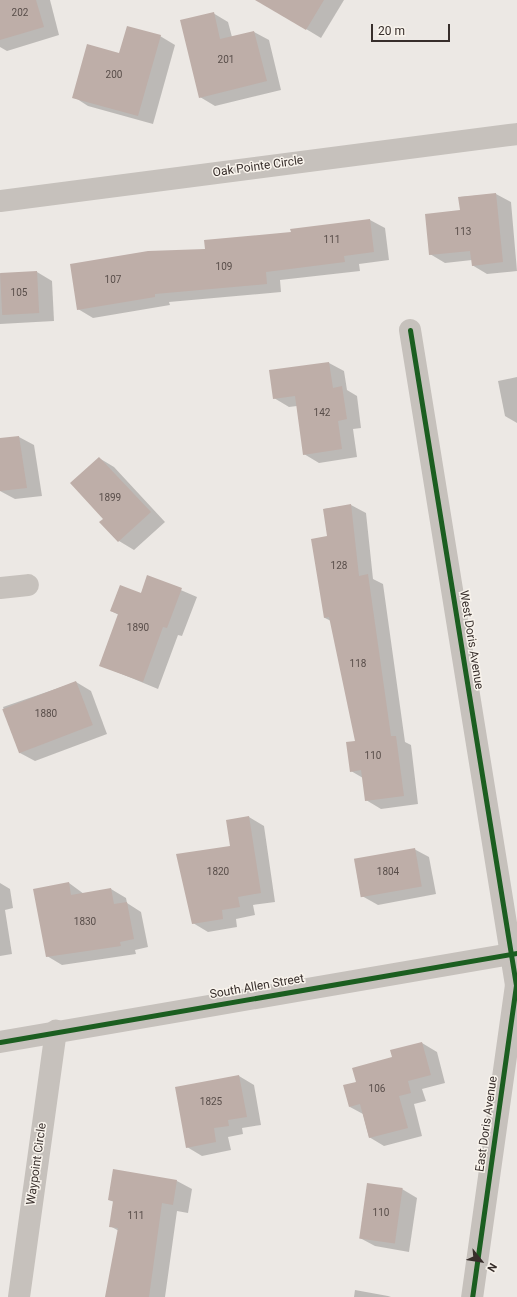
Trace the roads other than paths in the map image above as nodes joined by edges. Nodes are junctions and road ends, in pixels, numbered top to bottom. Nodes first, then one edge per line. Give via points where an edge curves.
1 (517, 134) edge
2 (0, 201) edge
3 (410, 330) dead end
4 (28, 584) dead end
5 (0, 588) edge
6 (515, 954) edge
7 (56, 1031) junction
8 (0, 1042) edge
9 (19, 1297) edge
10 (472, 1297) edge

1 - 2 street, Oak Pointe Circle
3 - 6 street, West Doris Avenue
4 - 5 street
6 - 7 street, South Allen Street
6 - 10 street, East Doris Avenue via 516,985
7 - 8 street, South Allen Street
7 - 9 street, Waypoint Circle

